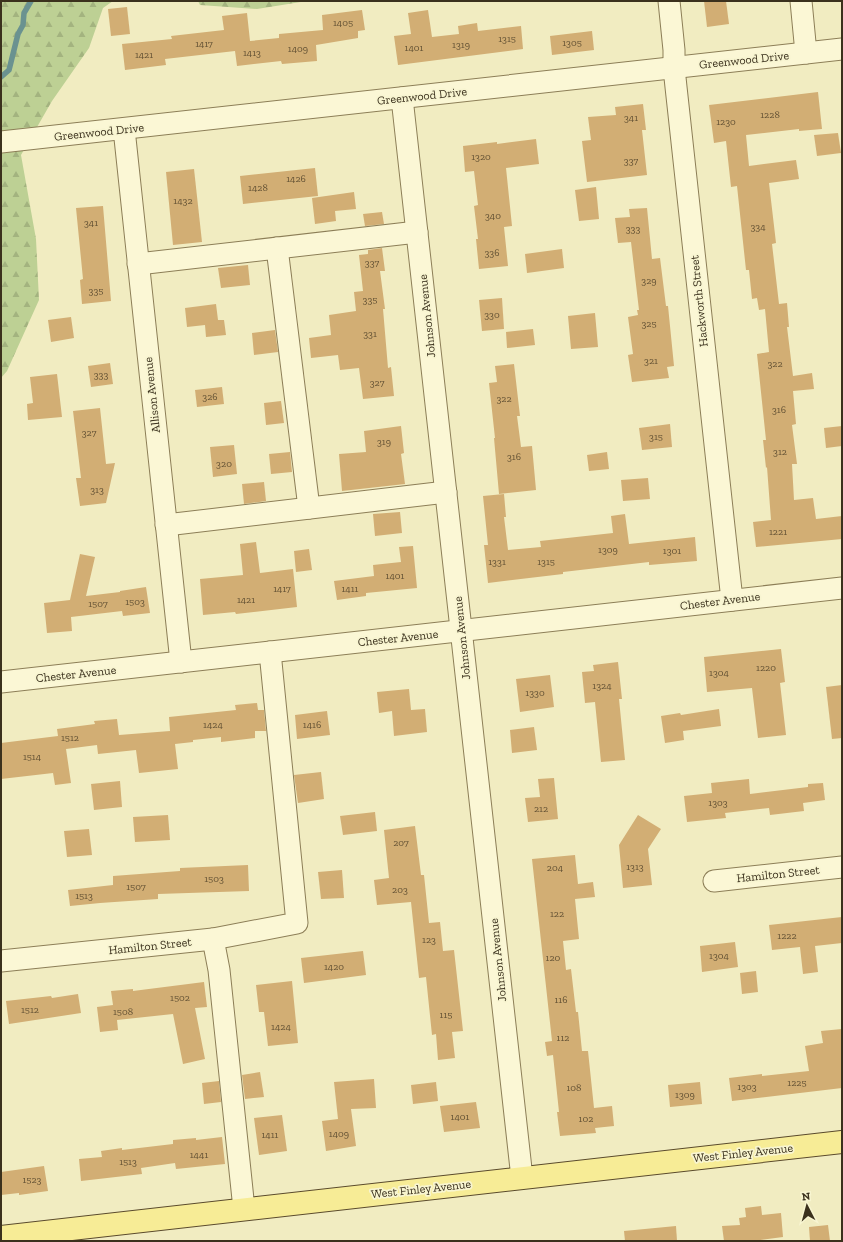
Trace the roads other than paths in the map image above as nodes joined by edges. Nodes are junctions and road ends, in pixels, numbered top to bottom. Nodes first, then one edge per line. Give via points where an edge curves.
1 (669, 1) edge
2 (801, 1) edge
3 (842, 50) edge
4 (806, 53) junction
5 (674, 68) junction
6 (402, 98) junction
7 (124, 129) junction
8 (1, 142) edge
9 (417, 232) junction
10 (277, 248) junction
11 (138, 264) junction
12 (446, 492) junction
13 (309, 508) junction
14 (166, 525) junction
15 (842, 588) edge
16 (732, 600) junction
17 (462, 630) junction
18 (270, 652) junction
19 (181, 662) junction
20 (1, 682) edge
21 (842, 867) edge
22 (714, 881) dead end
23 (213, 939) junction
24 (1, 961) edge
25 (842, 1142) edge
26 (522, 1178) junction
27 (244, 1209) junction
28 (1, 1237) edge

1 - 5 street, Hackworth Street
2 - 4 street
3 - 4 street, Greenwood Drive
4 - 5 street, Greenwood Drive
5 - 6 street, Greenwood Drive
5 - 16 street, Hackworth Street
6 - 7 street, Greenwood Drive
6 - 9 street, Johnson Avenue
7 - 8 street, Greenwood Drive
7 - 11 street, Allison Avenue
9 - 10 street
9 - 12 street, Johnson Avenue
10 - 11 street
10 - 13 street
11 - 14 street, Allison Avenue
12 - 13 street
12 - 17 street, Johnson Avenue
13 - 14 street
14 - 19 street, Allison Avenue
15 - 16 street, Chester Avenue
16 - 17 street, Chester Avenue
17 - 18 street, Chester Avenue
17 - 26 street, Johnson Avenue
18 - 19 street, Chester Avenue
18 - 23 street, Hamilton Street via 297,923
19 - 20 street, Chester Avenue
21 - 22 street, Hamilton Street
23 - 24 street, Hamilton Street
23 - 27 street via 219,970
25 - 26 main road, West Finley Avenue
26 - 27 main road, West Finley Avenue
27 - 28 main road, West Finley Avenue

